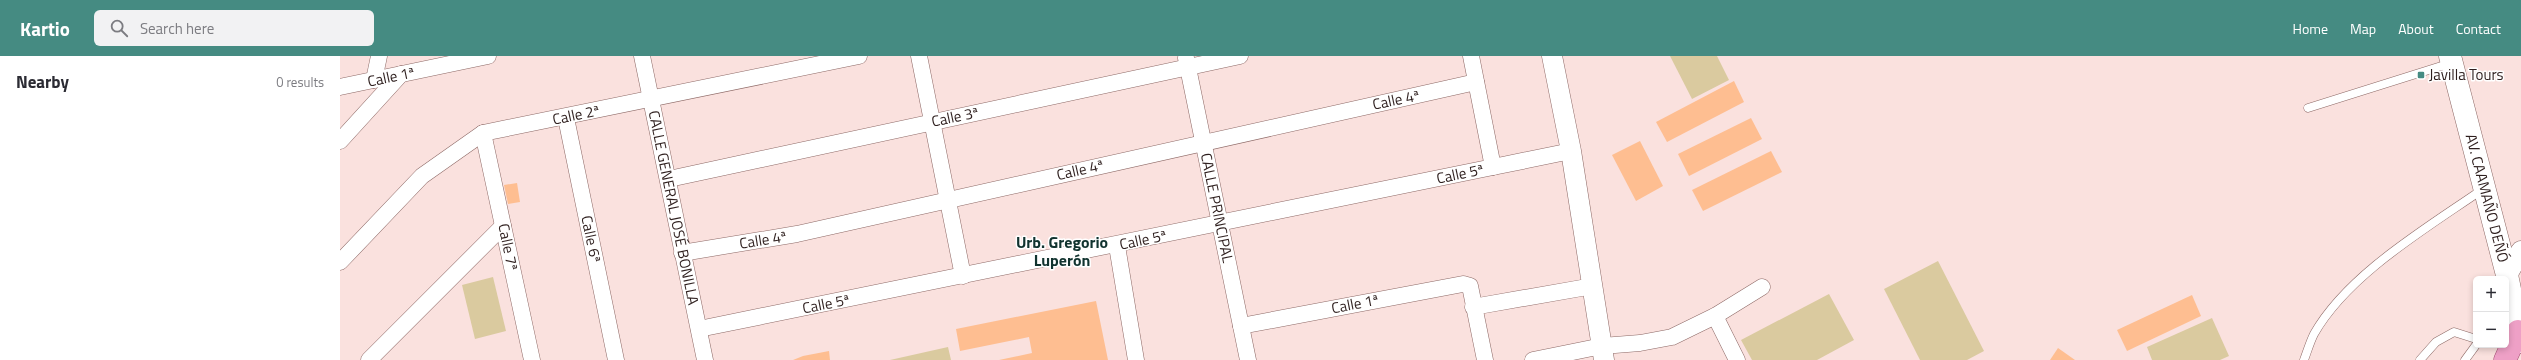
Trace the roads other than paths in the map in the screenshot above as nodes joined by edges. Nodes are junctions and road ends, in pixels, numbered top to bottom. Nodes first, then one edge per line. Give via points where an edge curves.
1 (379, 56) edge
2 (488, 56) edge
3 (642, 56) edge
4 (859, 56) edge
5 (919, 56) edge
6 (1240, 56) edge
7 (1471, 56) edge
8 (1552, 56) edge
9 (2450, 59) edge
10 (1187, 62) edge
11 (401, 74) junction
12 (374, 80) junction
13 (1476, 82) junction
14 (340, 87) edge
15 (650, 100) junction
16 (2308, 108) dead end
17 (566, 118) junction
18 (932, 122) junction
19 (483, 133) junction
20 (340, 141) edge
21 (1203, 142) junction
22 (1571, 151) junction
23 (1493, 167) junction
24 (669, 179) junction
25 (2483, 188) junction
26 (948, 200) junction
27 (1220, 223) junction
28 (503, 226) junction
29 (1117, 246) junction
30 (2521, 251) edge
31 (682, 253) junction
32 (340, 262) edge
33 (2507, 275) junction
34 (963, 276) junction
35 (1593, 286) junction
36 (1762, 287) dead end
37 (1473, 307) junction
38 (1715, 316) junction
39 (1241, 326) junction
40 (699, 329) junction
41 (2517, 335) edge
42 (2473, 338) edge
43 (2474, 348) edge
44 (1603, 353) edge
45 (369, 360) edge
46 (532, 360) edge
47 (616, 360) edge
48 (705, 360) edge
49 (1136, 360) edge
50 (1248, 360) edge
51 (1485, 360) edge
52 (1533, 360) edge
53 (1737, 360) edge
54 (2304, 360) edge
55 (2420, 360) edge
56 (2465, 360) edge
57 (2506, 360) edge

1 - 12 street
2 - 11 street, Calle 1ª
3 - 15 street, CALLE GENERAL JOSÉ BONILLA
4 - 15 street, Calle 2ª
5 - 18 street
6 - 10 street, Calle 3ª
7 - 13 street
8 - 22 street
9 - 16 lane
9 - 25 main road, AV. CAAMAÑO DEÑÓ
10 - 18 street, Calle 3ª
10 - 21 street, CALLE PRINCIPAL
11 - 12 street, Calle 1ª
11 - 20 street
12 - 14 street, Calle 1ª
13 - 21 street, Calle 4ª
13 - 23 street
15 - 17 street, Calle 2ª
15 - 24 street, CALLE GENERAL JOSÉ BONILLA
17 - 19 street, Calle 2ª
17 - 47 street, Calle 6ª
18 - 24 street, Calle 3ª
18 - 26 street
19 - 28 street, Calle 7ª
19 - 32 street, Calle 2ª via 422,176
21 - 26 street, Calle 4ª
21 - 27 street, CALLE PRINCIPAL
22 - 23 street, Calle 5ª
22 - 35 street
23 - 27 street, Calle 5ª
24 - 31 street, CALLE GENERAL JOSÉ BONILLA
25 - 33 main road, AV. CAAMAÑO DEÑÓ
25 - 54 lane via 2373,269 2341,299 2314,334
26 - 31 street, Calle 4ª via 797,234
26 - 34 street
27 - 29 street, Calle 5ª
27 - 39 street, CALLE PRINCIPAL
28 - 45 street
28 - 46 street, Calle 7ª
29 - 34 street, Calle 5ª
29 - 49 street
30 - 33 street
31 - 40 street, CALLE GENERAL JOSÉ BONILLA
33 - 41 main road, AV. CAAMAÑO DEÑÓ
34 - 40 street, Calle 5ª
35 - 37 street
35 - 44 street
36 - 38 street
37 - 39 street, Calle 1ª via 1470,286 1463,284
37 - 51 street
38 - 44 street via 1672,337
38 - 53 street
39 - 50 street, CALLE PRINCIPAL
40 - 48 street, CALLE GENERAL JOSÉ BONILLA
41 - 57 main road
42 - 55 lane via 2454,332 2436,342
43 - 56 lane
44 - 52 street

